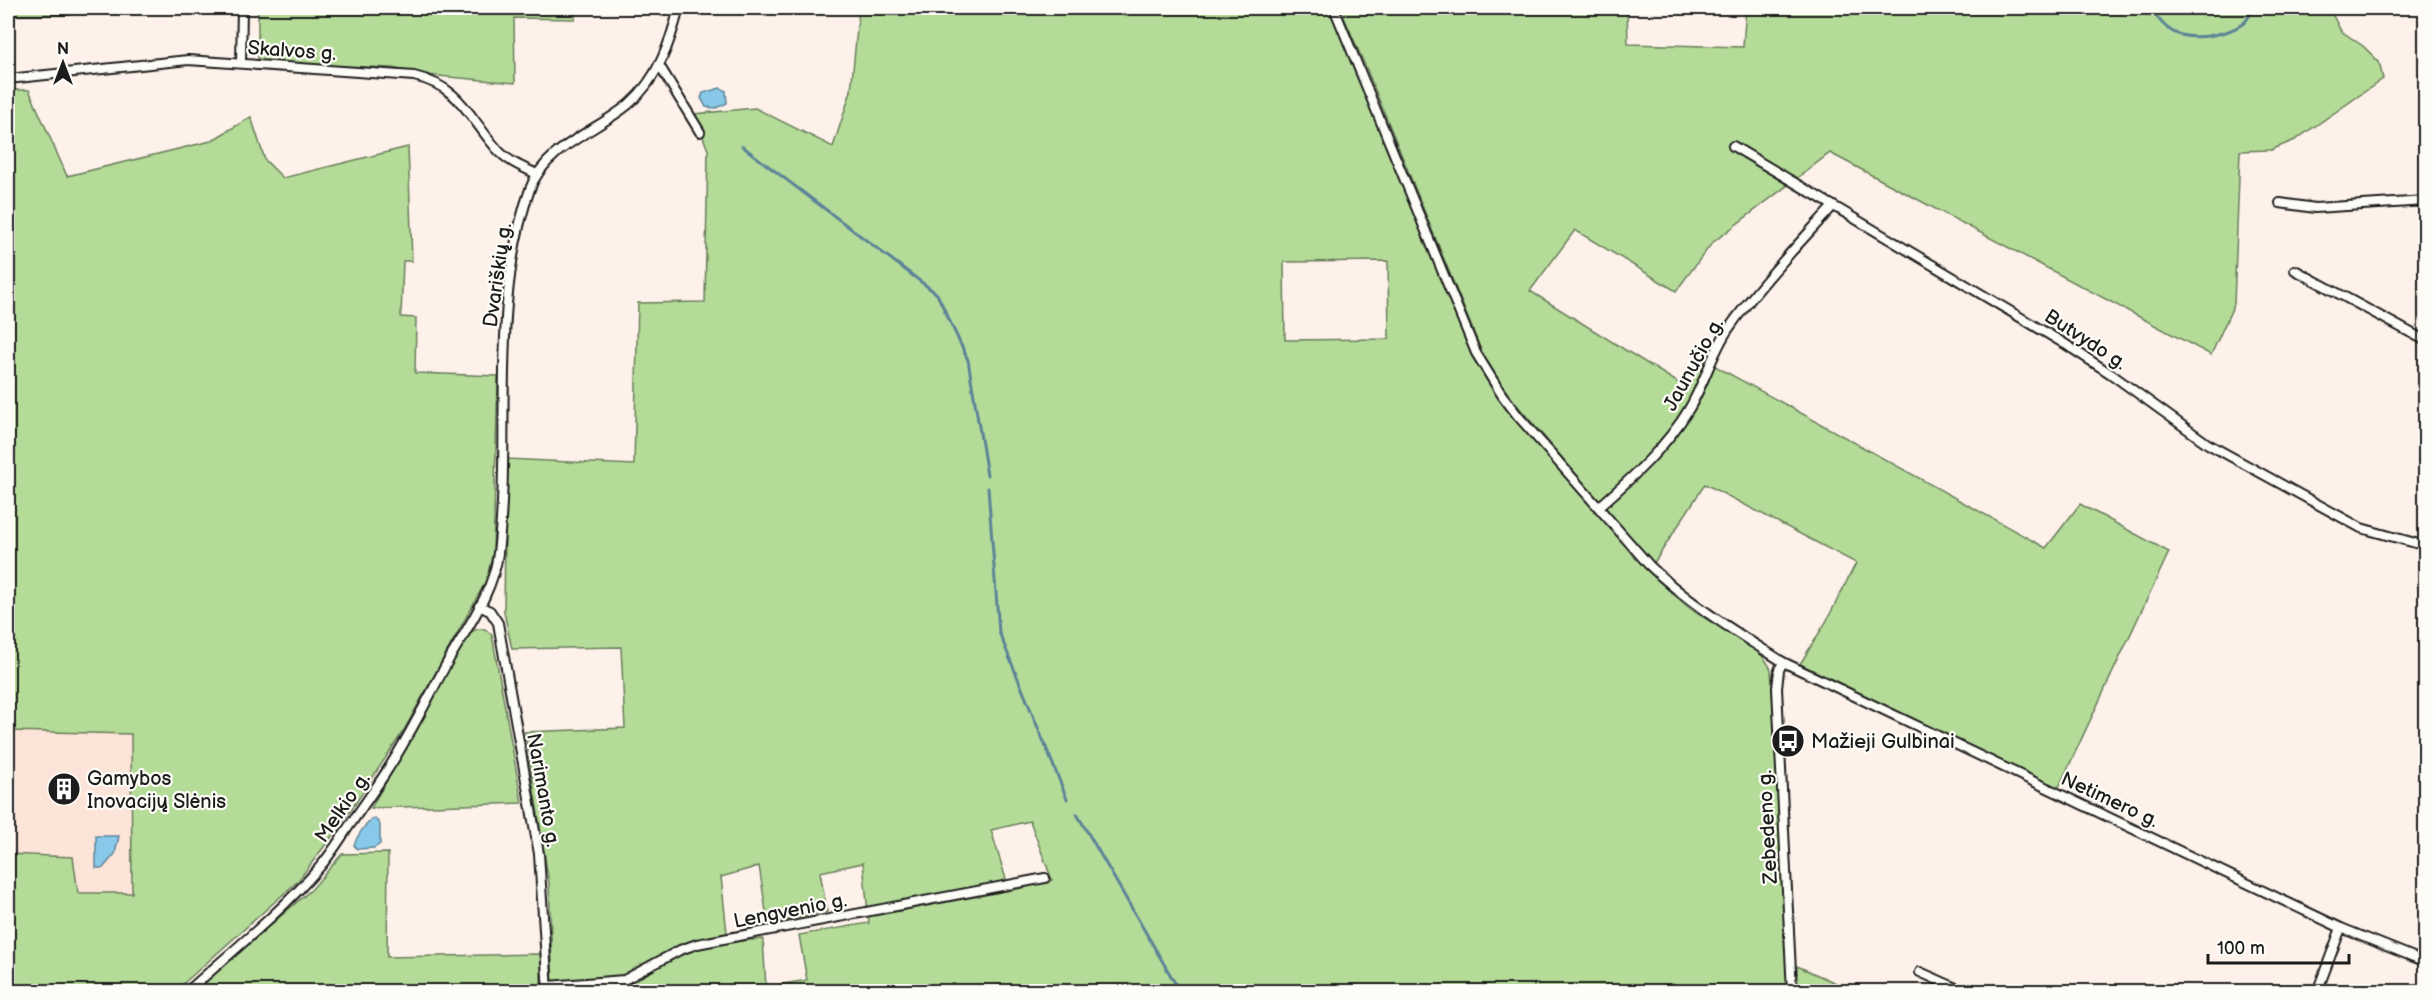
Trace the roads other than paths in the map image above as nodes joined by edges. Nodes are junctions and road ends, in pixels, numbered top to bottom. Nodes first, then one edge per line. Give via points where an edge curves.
1 (242, 8) edge
2 (679, 8) edge
3 (1335, 8) edge
4 (241, 63) junction
5 (660, 65) junction
6 (8, 79) edge
7 (700, 132) dead end
8 (1733, 146) dead end
9 (537, 174) junction
10 (2426, 201) edge
11 (2280, 203) dead end
12 (1833, 206) junction
13 (2295, 270) dead end
14 (2426, 341) edge
15 (1599, 506) junction
16 (2426, 546) edge
17 (479, 606) junction
18 (1783, 662) junction
19 (1045, 878) dead end
20 (2341, 928) junction
21 (2426, 962) edge
22 (1920, 972) dead end
23 (548, 988) edge
24 (187, 992) edge
25 (1792, 992) edge
26 (1965, 992) edge
27 (2317, 992) edge

1 - 4 street
2 - 5 street, Dvariškių g.
3 - 15 street, Netimero g. via 1476,353 1518,416
4 - 6 street, Skalvos g. via 176,61
4 - 9 street, Skalvos g. via 389,73 430,80 471,112 498,150
5 - 7 street
5 - 9 street, Dvariškių g. via 628,105 567,146
8 - 12 street, Butvydo g.
9 - 17 street, Dvariškių g. via 524,207 509,277 499,545 490,585
10 - 11 street via 2315,208
12 - 15 street, Jaunučio g. via 1727,331 1689,410 1664,443
12 - 16 street, Butvydo g. via 2065,344 2208,444 2361,528
13 - 14 street
15 - 18 street, Netimero g. via 1672,587
17 - 23 street, Narimanto g. via 495,615 498,623 539,854
17 - 24 street, Melkio g. via 389,768 320,867
18 - 20 street, Netimero g.
18 - 25 street, Zebedeno g. via 1777,687
19 - 23 street, Lengvenio g. via 697,944 624,980
20 - 21 street, Netimero g.
20 - 27 street
22 - 26 street

